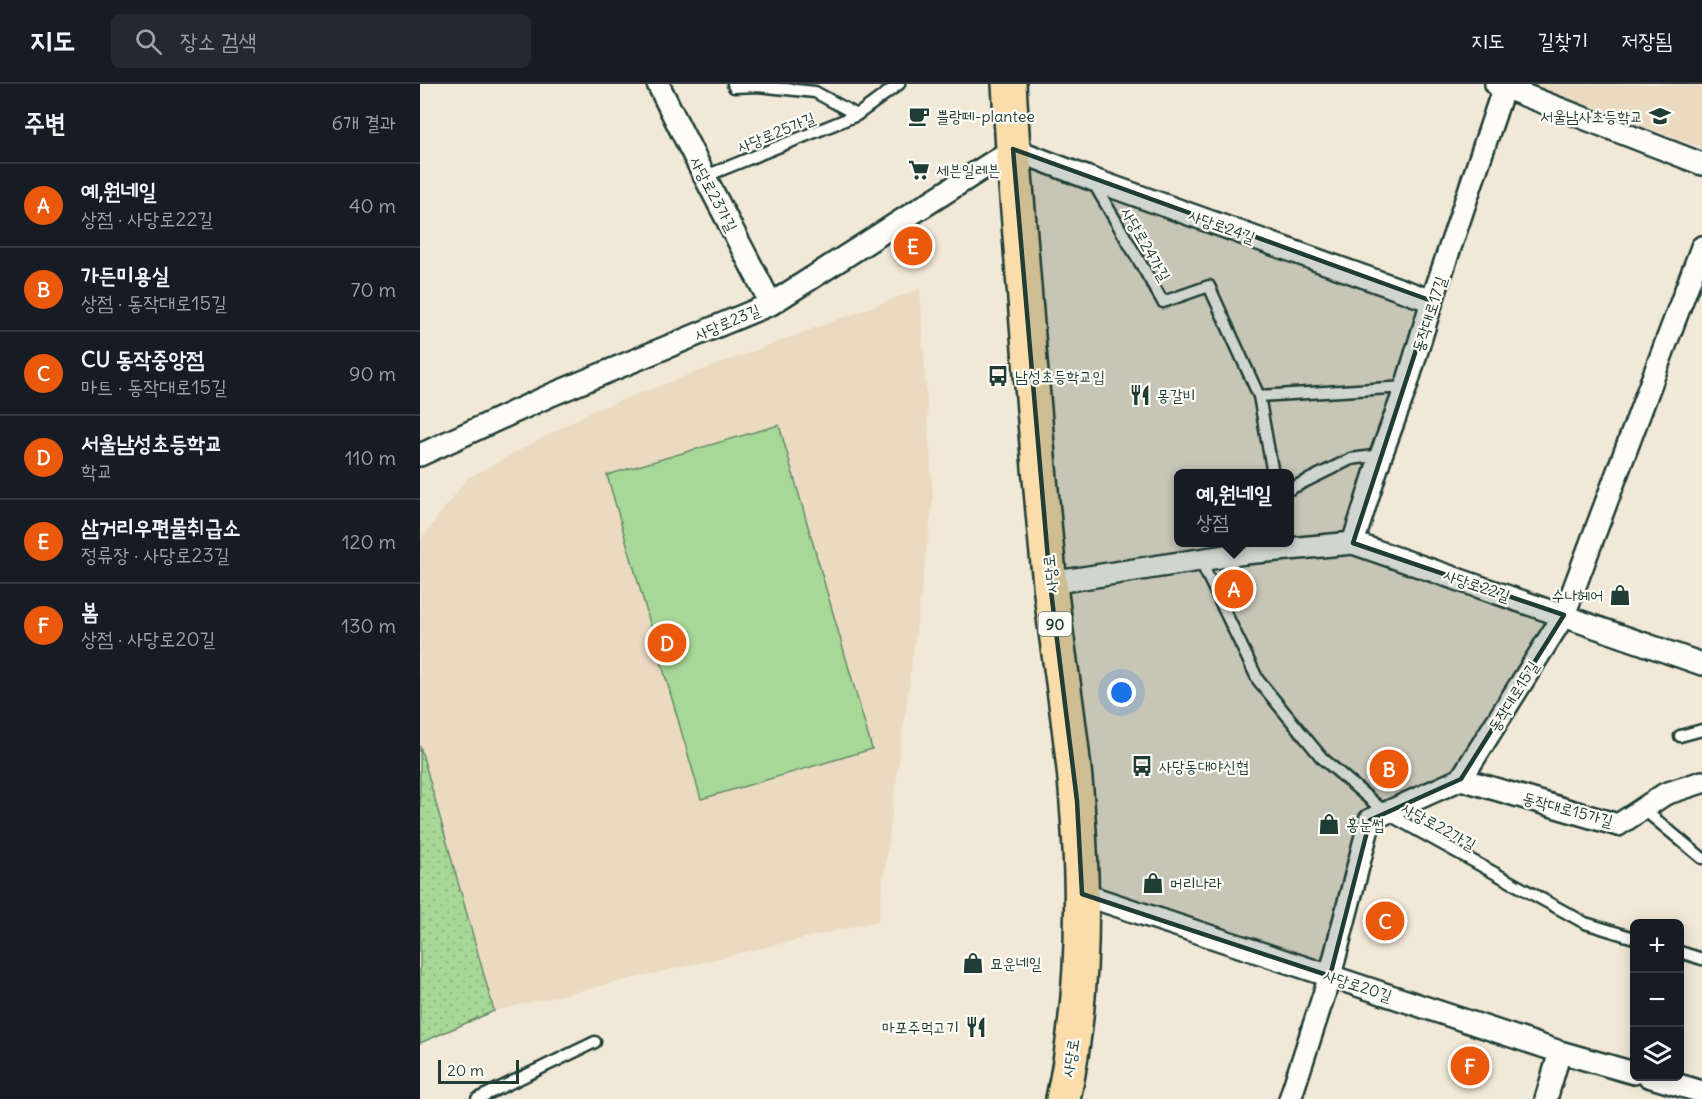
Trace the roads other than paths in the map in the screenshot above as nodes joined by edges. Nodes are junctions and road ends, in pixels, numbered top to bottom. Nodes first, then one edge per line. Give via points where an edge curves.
1 (658, 84) edge
2 (732, 84) edge
3 (899, 84) edge
4 (1009, 84) edge
5 (1502, 85) edge
6 (857, 115) junction
7 (1013, 149) junction
8 (1702, 164) edge
9 (706, 176) junction
10 (1090, 179) junction
11 (1702, 247) edge
12 (1432, 301) junction
13 (771, 304) junction
14 (1406, 387) junction
15 (1259, 396) junction
16 (420, 455) edge
17 (1381, 455) junction
18 (1272, 469) edge
19 (1294, 487) edge
20 (1353, 543) junction
21 (1294, 546) edge
22 (1266, 547) edge
23 (1244, 548) edge
24 (1200, 560) junction
25 (1050, 583) junction
26 (1564, 615) junction
27 (1702, 664) edge
28 (1702, 730) edge
29 (1680, 736) dead end
30 (1461, 779) junction
31 (1702, 782) edge
32 (1643, 809) junction
33 (1386, 813) junction
34 (1702, 858) edge
35 (1082, 894) junction
36 (1630, 936) edge
37 (1684, 953) edge
38 (1702, 959) edge
39 (1330, 976) junction
40 (596, 1042) dead end
41 (1560, 1052) junction
42 (1630, 1072) edge
43 (1662, 1081) edge
44 (1702, 1092) edge
45 (1294, 1098) edge
46 (477, 1099) edge
47 (1063, 1099) edge
48 (1546, 1099) edge

1 - 9 street, 사당로23가길
2 - 6 lane via 815,92
3 - 6 lane, 사당로25가길
4 - 7 main road, 사당로 / 90
5 - 8 street
5 - 12 street, 동작대로17길
6 - 9 lane, 사당로25가길
7 - 10 street, 사당로24길
7 - 13 street, 사당로23길
7 - 25 main road, 사당로 / 90
9 - 13 street, 사당로23가길
10 - 12 street, 사당로24길
10 - 15 lane, 사당로24가길 via 1163,302 1209,286
11 - 26 street, 동작대로15길
12 - 14 street, 동작대로17길
13 - 16 street, 사당로23길 via 551,395
14 - 15 lane
14 - 17 street, 동작대로17길
15 - 18 lane, 사당로24가길
17 - 19 lane via 1351,459
17 - 20 street, 동작대로17길
20 - 21 street, 사당로22길
20 - 26 street, 사당로22길
22 - 23 street, 사당로22길
23 - 24 street, 사당로22길
24 - 25 street, 사당로22길
24 - 33 lane, 사당로22가길 via 1258,680 1322,758
25 - 35 main road, 사당로 / 90 via 1077,801
26 - 27 street, 사당로22길
26 - 30 street, 동작대로15길
28 - 29 lane
30 - 32 street, 동작대로15가길 via 1618,825
30 - 33 street
31 - 32 street, 동작대로15가길 via 1665,794
32 - 34 lane
33 - 36 lane, 사당로22가길 via 1585,923
33 - 39 street via 1370,820
35 - 39 street, 사당로20길
35 - 47 main road, 사당로 / 90 via 1079,990
37 - 38 lane
39 - 41 street, 사당로20길
39 - 45 street
40 - 46 lane
41 - 42 street, 사당로20길
41 - 48 street
43 - 44 street

